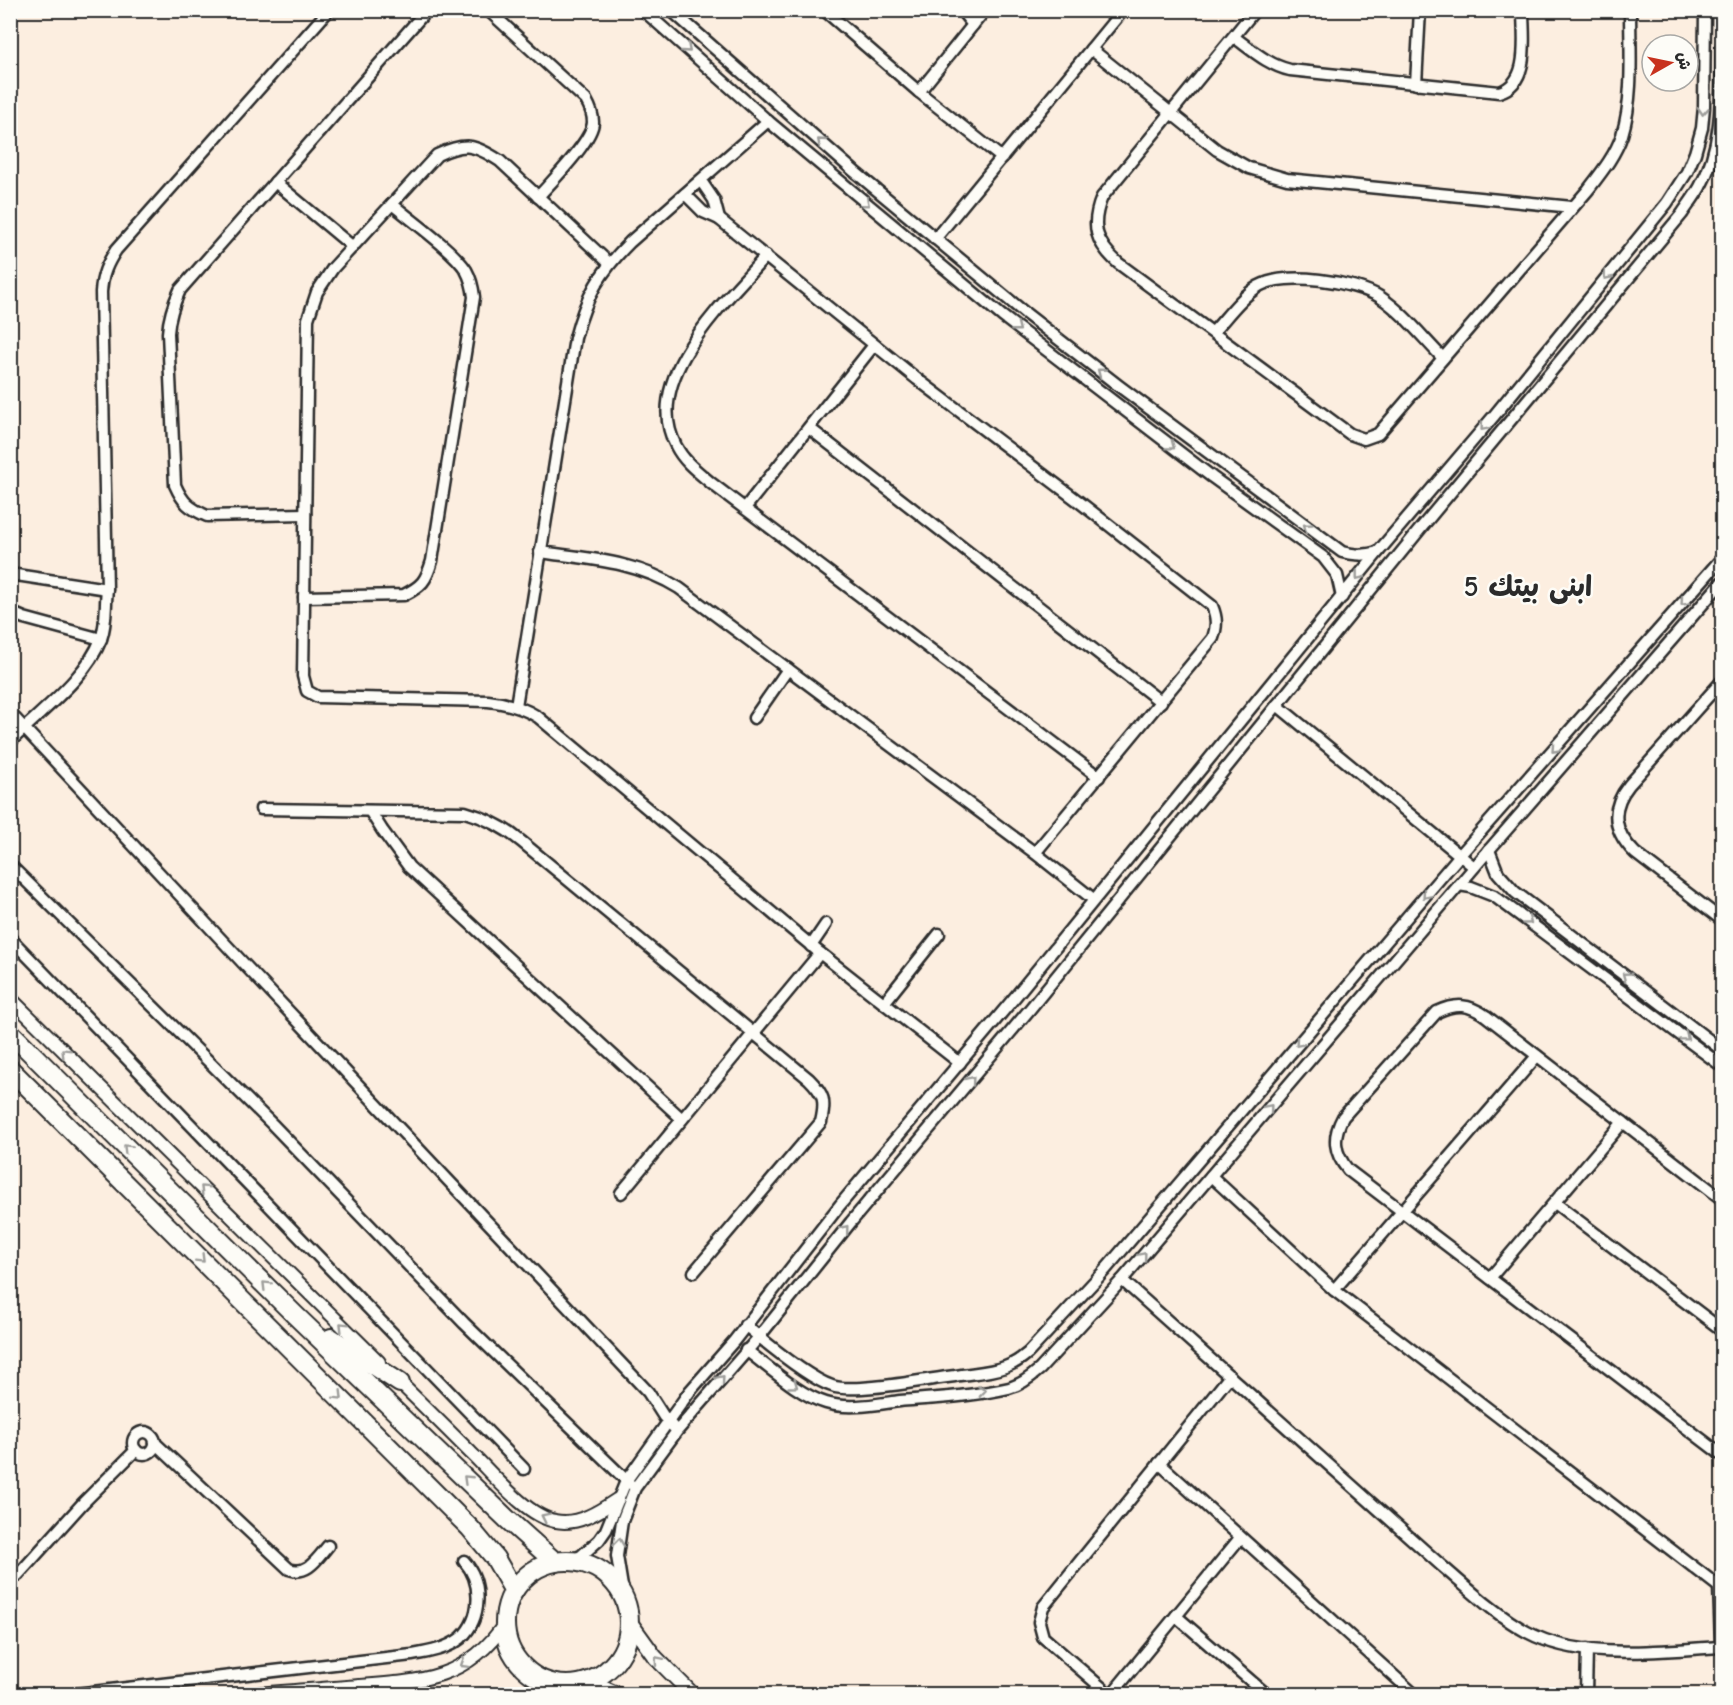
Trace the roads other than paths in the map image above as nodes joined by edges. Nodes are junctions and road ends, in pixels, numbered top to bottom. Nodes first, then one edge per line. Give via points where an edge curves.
1 (329, 10) edge
2 (427, 10) edge
3 (488, 10) edge
4 (671, 10) edge
5 (824, 10) edge
6 (961, 10) edge
7 (985, 10) edge
8 (1123, 10) edge
9 (1255, 10) edge
10 (1420, 10) edge
11 (1523, 10) edge
12 (1630, 10) edge
13 (1705, 10) edge
14 (646, 12) edge
15 (974, 25) junction
16 (1234, 37) junction
17 (1722, 46) edge
18 (1091, 49) junction
19 (1416, 84) junction
20 (919, 92) junction
21 (1721, 107) edge
22 (1170, 114) junction
23 (768, 121) junction
24 (1718, 156) edge
25 (1002, 158) junction
26 (855, 172) junction
27 (701, 181) junction
28 (275, 182) junction
29 (845, 185) junction
30 (686, 194) junction
31 (538, 197) junction
32 (392, 204) junction
33 (1572, 207) junction
34 (719, 219) junction
35 (935, 239) junction
36 (353, 247) junction
37 (766, 256) junction
38 (609, 263) junction
39 (1213, 332) junction
40 (874, 345) junction
41 (1443, 358) junction
42 (1119, 386) junction
43 (1109, 400) junction
44 (809, 428) junction
45 (1223, 463) junction
46 (1212, 477) junction
47 (745, 508) junction
48 (305, 514) junction
49 (1332, 545) junction
50 (540, 552) junction
51 (1378, 552) junction
52 (1323, 557) junction
53 (1722, 558) edge
54 (10, 574) edge
55 (1722, 582) edge
56 (107, 589) junction
57 (304, 597) junction
58 (1342, 597) junction
59 (10, 612) edge
60 (101, 639) junction
61 (788, 669) junction
62 (1722, 681) edge
63 (1161, 702) junction
64 (1277, 705) junction
65 (516, 706) junction
66 (10, 713) edge
67 (1583, 717) junction
68 (754, 718) dead end
69 (1597, 727) junction
70 (24, 728) junction
71 (10, 742) edge
72 (1099, 777) junction
73 (261, 809) dead end
74 (370, 811) junction
75 (1489, 850) junction
76 (1035, 854) junction
77 (1461, 855) junction
78 (10, 865) edge
79 (1474, 867) junction
80 (1459, 885) junction
81 (1515, 892) junction
82 (1093, 899) junction
83 (1504, 903) junction
84 (1722, 920) edge
85 (826, 924) dead end
86 (939, 934) dead end
87 (10, 938) edge
88 (816, 950) junction
89 (1015, 997) junction
90 (10, 998) edge
91 (884, 1003) junction
92 (1030, 1009) junction
93 (1321, 1018) junction
94 (1335, 1030) junction
95 (10, 1032) edge
96 (754, 1033) junction
97 (1722, 1050) edge
98 (1537, 1056) junction
99 (960, 1063) junction
100 (1722, 1066) edge
101 (10, 1069) edge
102 (682, 1119) junction
103 (1623, 1122) junction
104 (1211, 1176) junction
105 (621, 1193) dead end
106 (1722, 1199) edge
107 (1555, 1203) junction
108 (1402, 1212) junction
109 (694, 1272) dead end
110 (1490, 1278) junction
111 (1122, 1280) junction
112 (1334, 1290) junction
113 (295, 1315) junction
114 (746, 1325) junction
115 (1722, 1330) edge
116 (759, 1337) junction
117 (746, 1350) junction
118 (1230, 1376) junction
119 (930, 1379) junction
120 (400, 1383) junction
121 (690, 1391) junction
122 (932, 1398) junction
123 (702, 1401) junction
124 (669, 1422) junction
125 (677, 1431) junction
126 (155, 1443) junction
127 (136, 1450) junction
128 (1722, 1455) edge
129 (1159, 1463) junction
130 (524, 1469) dead end
131 (631, 1485) junction
132 (618, 1499) junction
133 (1240, 1538) junction
134 (327, 1546) dead end
135 (464, 1561) dead end
136 (562, 1562) junction
137 (10, 1580) edge
138 (1720, 1587) edge
139 (514, 1591) junction
140 (624, 1599) junction
141 (1176, 1616) junction
142 (629, 1621) junction
143 (505, 1623) junction
144 (1722, 1647) edge
145 (1587, 1649) junction
146 (585, 1683) junction
147 (75, 1695) edge
148 (257, 1695) edge
149 (544, 1695) edge
150 (616, 1695) edge
151 (692, 1695) edge
152 (1111, 1695) edge
153 (1266, 1695) edge
154 (1414, 1695) edge
155 (1587, 1695) edge

1 - 56 street via 106,265 101,292
2 - 28 street
3 - 31 street via 586,100 592,111 594,124 588,138
26 -> 4 street
5 - 20 street
6 - 15 street
7 - 15 street
8 - 18 street
9 - 16 street
10 - 19 street
11 - 19 street via 1521,67 1515,84 1507,90 1487,92
12 - 33 street via 1628,110 1621,136 1609,161
13 -> 51 street via 1702,128 1687,172 1667,203 1493,417
14 -> 23 street
15 - 20 street
16 - 19 street via 1281,68
16 - 22 street
17 - 21 street
18 - 22 street
18 - 25 street
20 - 25 street
21 - 24 street
22 - 33 street via 1225,155 1270,176
22 - 39 street via 1102,197 1095,224 1105,251
23 - 27 street
23 - 29 street
24 - 64 street via 1682,214
25 - 35 street
26 - 29 street
26 - 35 street
27 - 30 street
27 - 34 street via 714,200
28 - 36 street
28 - 48 street via 180,290 173,303 168,333 175,485 193,510 207,516
29 -> 43 street
30 - 34 street via 703,212
30 - 38 street
31 - 32 street via 480,148 456,146 436,155
31 - 38 street
32 - 36 street
32 - 57 street via 456,259 472,283 474,297 432,561 428,576 418,588 404,595
33 - 41 street
34 - 37 street
42 -> 35 street
36 - 48 street via 317,292 308,319
37 - 40 street
37 - 47 street via 692,343 676,375 668,404 670,431 683,457
38 - 50 street via 582,311 575,338
39 - 41 street via 1255,289 1272,281 1297,278 1334,282 1377,296
39 - 41 street via 1350,434 1364,439 1378,434
40 - 44 street
40 - 63 street via 1212,606 1217,626 1213,639
42 - 43 street
42 - 45 street
43 -> 46 street
44 - 47 street
44 - 63 street
45 - 46 street
49 -> 45 street
46 - 52 street
47 - 72 street
48 - 57 street
49 - 51 street via 1354,555
49 - 52 street
50 - 61 street via 627,565 663,578
50 - 65 street
51 -> 58 street
52 - 58 street via 1337,575
53 -> 67 street
54 - 56 street
55 - 69 street
56 - 60 street
57 - 65 street via 303,676 311,695 488,701
58 - 82 street
59 - 60 street
60 - 70 street via 69,685
61 - 68 street
61 - 76 street
62 - 84 street via 1621,795 1616,810 1617,827 1624,842
63 - 72 street
64 - 77 street
64 - 92 street
65 - 88 street via 538,717
66 - 70 street
67 - 69 street
67 -> 77 street
69 - 75 street
70 - 71 street
70 - 124 street via 642,1386
72 - 76 street
73 - 74 street
74 - 96 street via 465,812 505,828
74 - 102 street via 409,867
75 - 79 street
75 - 81 street via 1498,873
76 - 82 street
77 - 79 street
77 -> 93 street
78 - 131 street via 272,1124 464,1323
79 - 80 street
80 - 83 street via 1483,890
80 - 94 street
81 - 83 street
97 -> 81 street
82 - 89 street
83 -> 100 street
85 - 88 street
86 - 91 street
87 - 130 street
88 - 91 street
88 - 96 street
89 - 92 street
89 - 99 street
120 -> 90 street
91 - 99 street
116 -> 92 street via 850,1222
93 - 94 street
93 -> 119 street via 1106,1269 1028,1353 1005,1367
104 -> 94 street
113 -> 95 highway
96 - 102 street
96 - 109 street via 820,1090 825,1106 821,1122
98 - 103 street
98 - 108 street
98 - 108 street via 1475,1009 1449,1006 1437,1012 1343,1117 1335,1139 1340,1161
99 - 114 street via 840,1204
101 -> 139 highway via 470,1528 495,1558
102 - 105 street
103 - 106 street
103 - 107 street
111 -> 104 street
104 - 112 street
107 - 110 street
107 - 115 street
108 - 110 street
108 - 112 street
110 - 128 street
111 - 118 street
122 -> 111 street via 1011,1387 1027,1380
112 - 138 street
113 - 120 highway
136 -> 113 highway via 507,1519
114 - 116 street
114 - 121 street
116 - 117 street
116 - 119 street via 834,1387 864,1388
117 -> 122 street via 810,1396 830,1405
123 -> 117 street
118 - 129 street
118 - 145 street via 1494,1611 1544,1640
119 - 122 street
132 -> 120 street via 595,1514 566,1523 545,1518 515,1496
121 - 123 street
121 - 124 street
123 - 125 street
124 - 125 street
124 - 131 street
125 - 131 street
126 - 127 street via 148,1453
126 - 127 street via 152,1435 140,1432 133,1442
126 - 134 street via 289,1569 306,1569
127 - 137 street
129 - 133 street
129 - 152 street via 1040,1614 1043,1637
131 - 132 street
140 -> 131 street via 618,1539
132 - 136 street via 599,1540 581,1556
133 - 141 street
133 - 154 street
135 - 147 street via 475,1579 476,1610 461,1637 439,1650
136 - 139 highway via 532,1572
136 - 140 highway via 592,1566 603,1572
138 - 144 street
139 - 143 highway
140 - 142 highway
141 - 152 street
141 - 153 street
142 - 146 highway via 626,1642 616,1662 600,1677
151 -> 142 main road via 655,1657
143 - 146 highway via 511,1650 528,1672 552,1684
143 -> 148 street via 485,1649 442,1675 403,1683
144 - 145 street
145 - 155 street
146 - 149 street
146 - 150 main road

